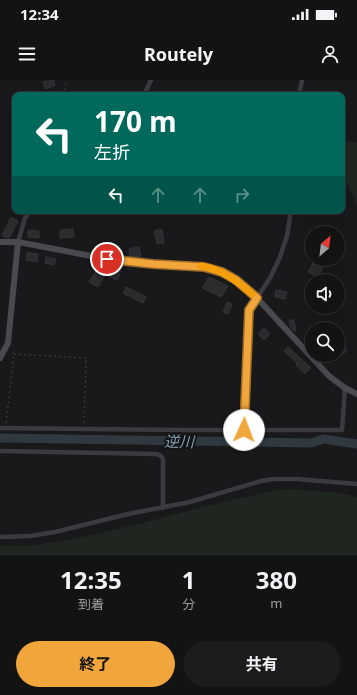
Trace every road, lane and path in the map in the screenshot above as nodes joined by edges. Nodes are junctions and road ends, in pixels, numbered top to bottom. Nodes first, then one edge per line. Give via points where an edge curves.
1 (66, 80) edge
2 (151, 80) edge
3 (302, 80) edge
4 (65, 92) edge
5 (145, 92) edge
6 (300, 92) edge
7 (29, 214) edge
8 (291, 214) edge
9 (0, 242) edge
10 (18, 242) junction
11 (257, 298) junction
12 (0, 358) edge
13 (345, 388) junction
14 (357, 394) edge
15 (0, 428) edge
16 (6, 428) junction
17 (84, 429) junction
18 (244, 430) junction
19 (0, 451) edge
20 (357, 484) edge
21 (163, 508) junction
22 (0, 538) edge

1 - 4 path
2 - 5 street
3 - 6 street
7 - 10 street
8 - 11 street via 280,258
9 - 10 street
10 - 11 street via 107,259 204,267 222,272 236,280
10 - 12 street via 8,343
11 - 13 street via 329,376
11 - 18 street via 249,310
13 - 14 street
13 - 18 street via 342,430
15 - 16 street
16 - 17 street
16 - 17 path via 14,354 86,358
17 - 18 street
19 - 21 street via 157,454 164,463
20 - 21 street via 273,479
21 - 22 street via 55,532

